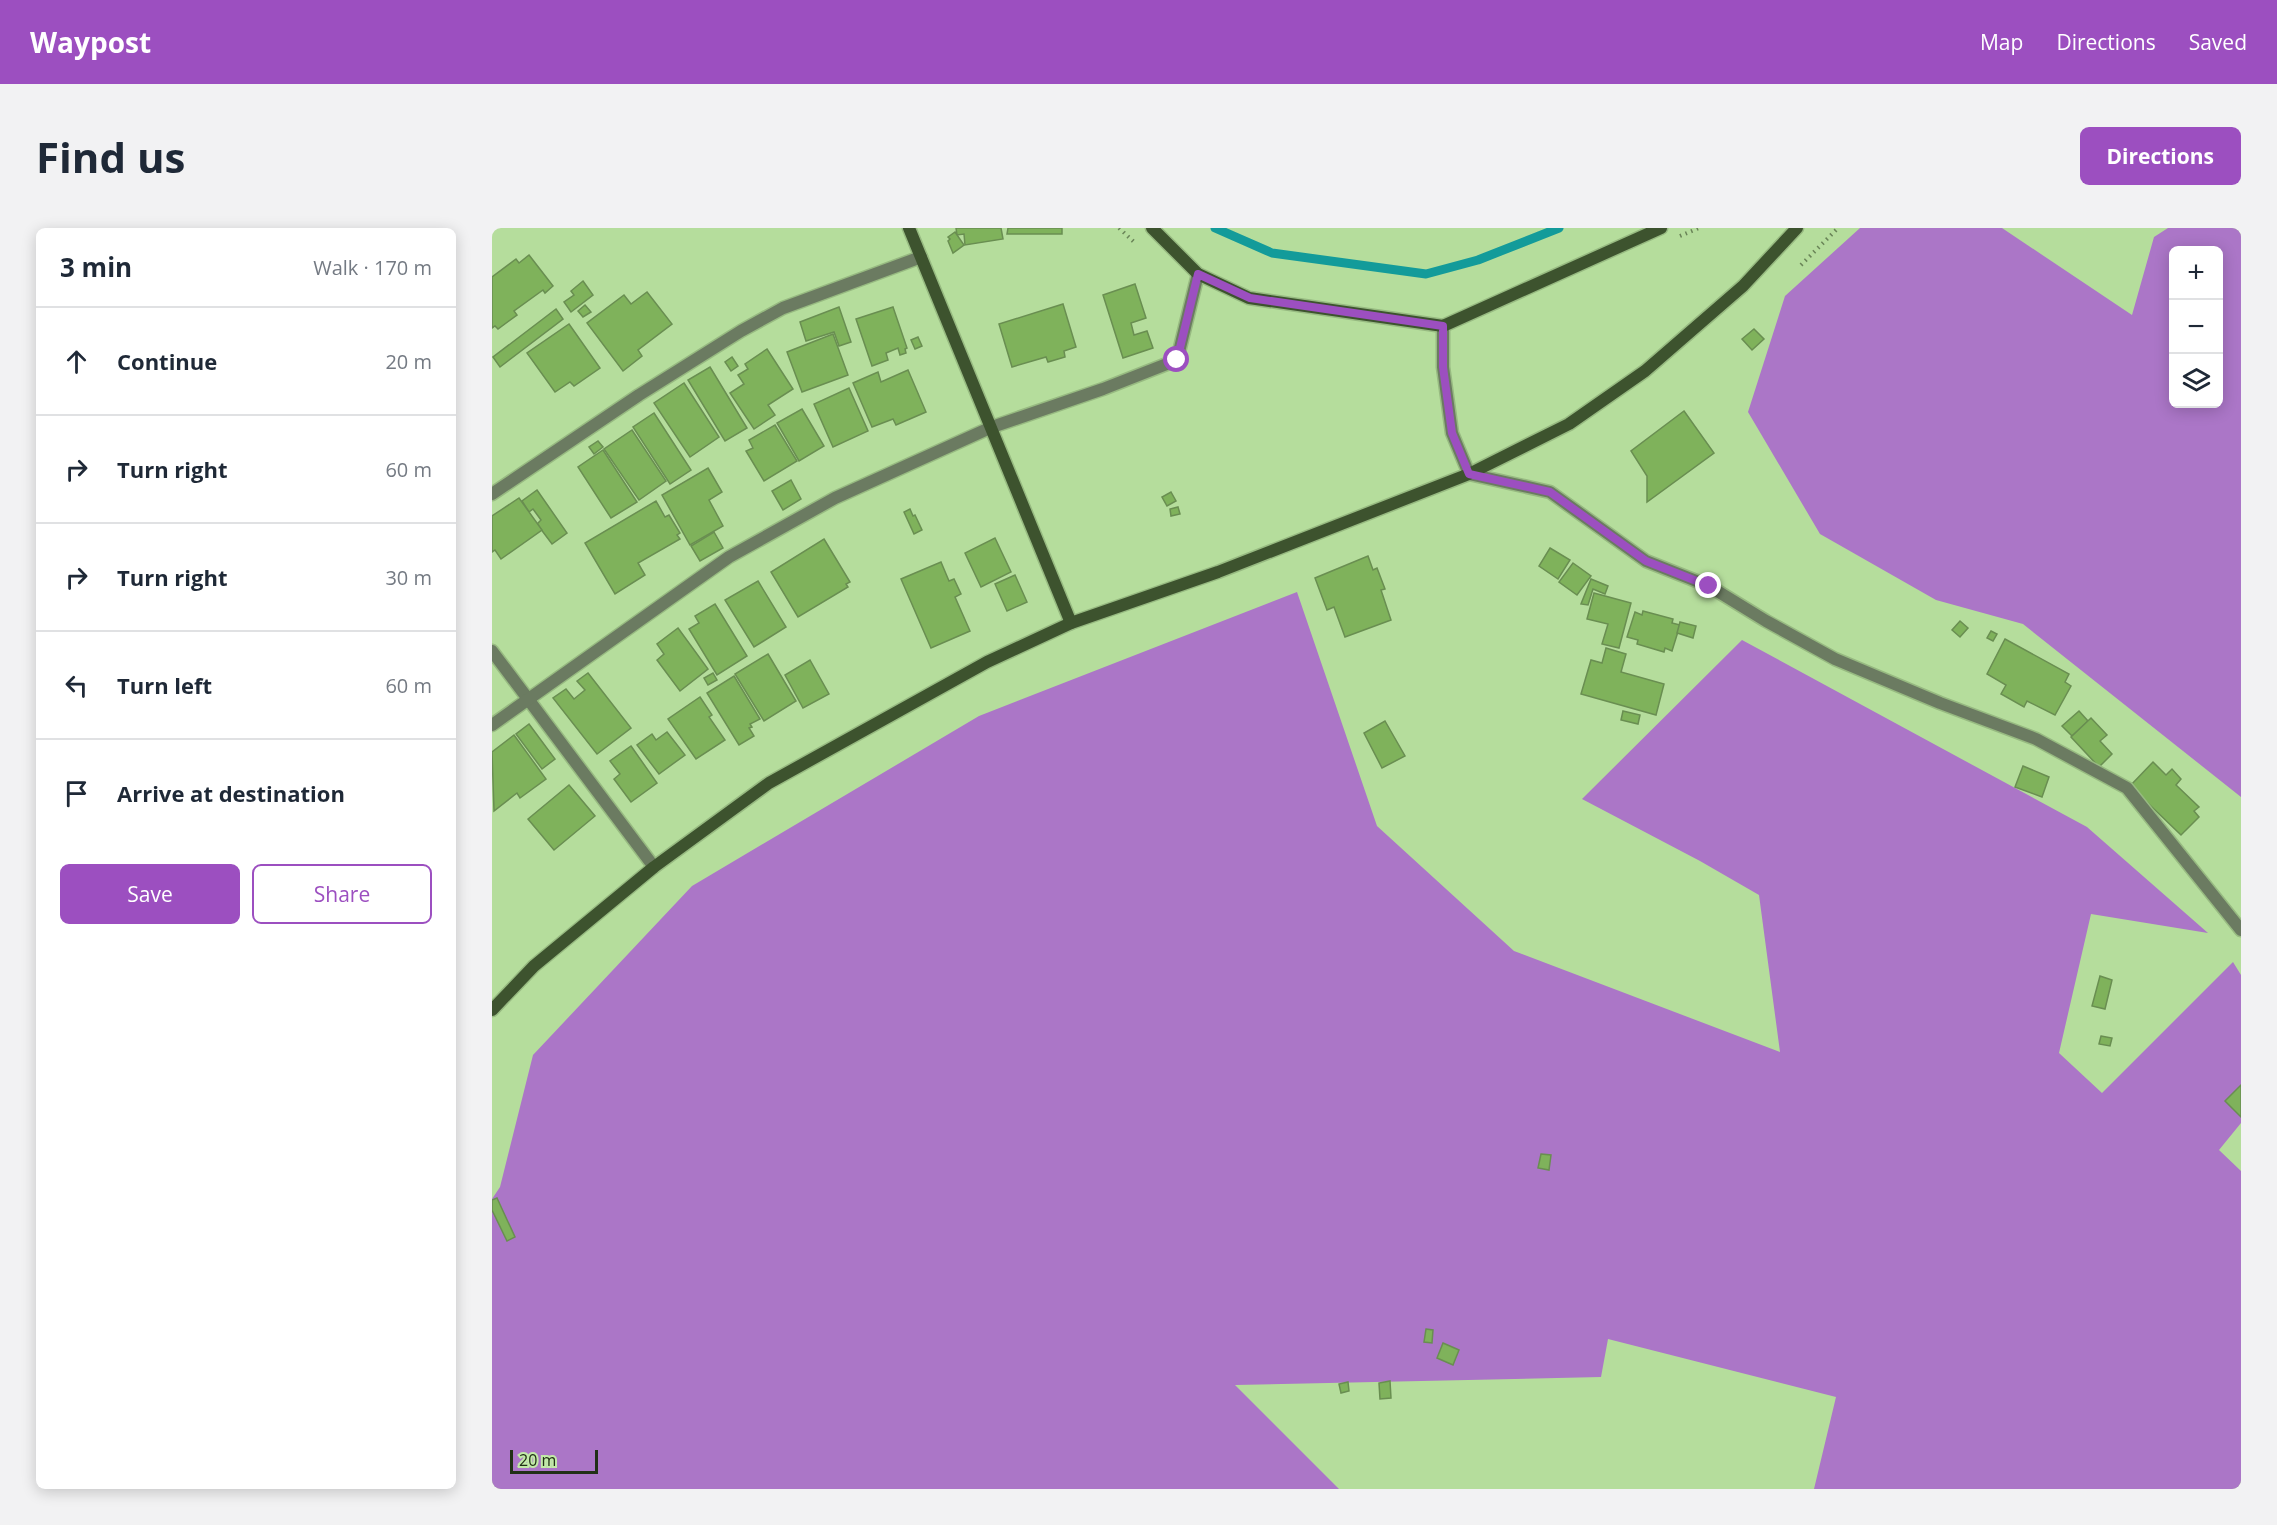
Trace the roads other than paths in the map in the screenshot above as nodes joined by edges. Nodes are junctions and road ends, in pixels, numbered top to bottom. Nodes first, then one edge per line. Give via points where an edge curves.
1 (909, 228) edge
2 (1152, 228) edge
3 (1661, 228) edge
4 (1797, 228) edge
5 (921, 256) junction
6 (1198, 274) junction
7 (1443, 326) junction
8 (992, 427) junction
9 (1469, 474) junction
10 (492, 494) edge
11 (1071, 622) junction
12 (492, 651) edge
13 (529, 698) junction
14 (492, 725) edge
15 (654, 867) junction
16 (2241, 930) edge
17 (492, 1010) edge

1 - 5 street
2 - 6 street
3 - 7 street
4 - 9 street via 1743,286 1645,371 1569,424
5 - 8 street
5 - 10 street via 774,313 639,395
6 - 7 street via 1250,298
6 - 8 street via 1177,360
7 - 9 street via 1443,367 1452,433
8 - 11 street
8 - 13 street via 834,498 729,557
9 - 11 street via 1218,572
9 - 16 street via 1550,492 1646,561 1709,586 1835,660 2036,740 2127,788
11 - 15 street via 987,662 769,783
12 - 13 street
13 - 14 street
13 - 15 street
15 - 17 street via 534,966

